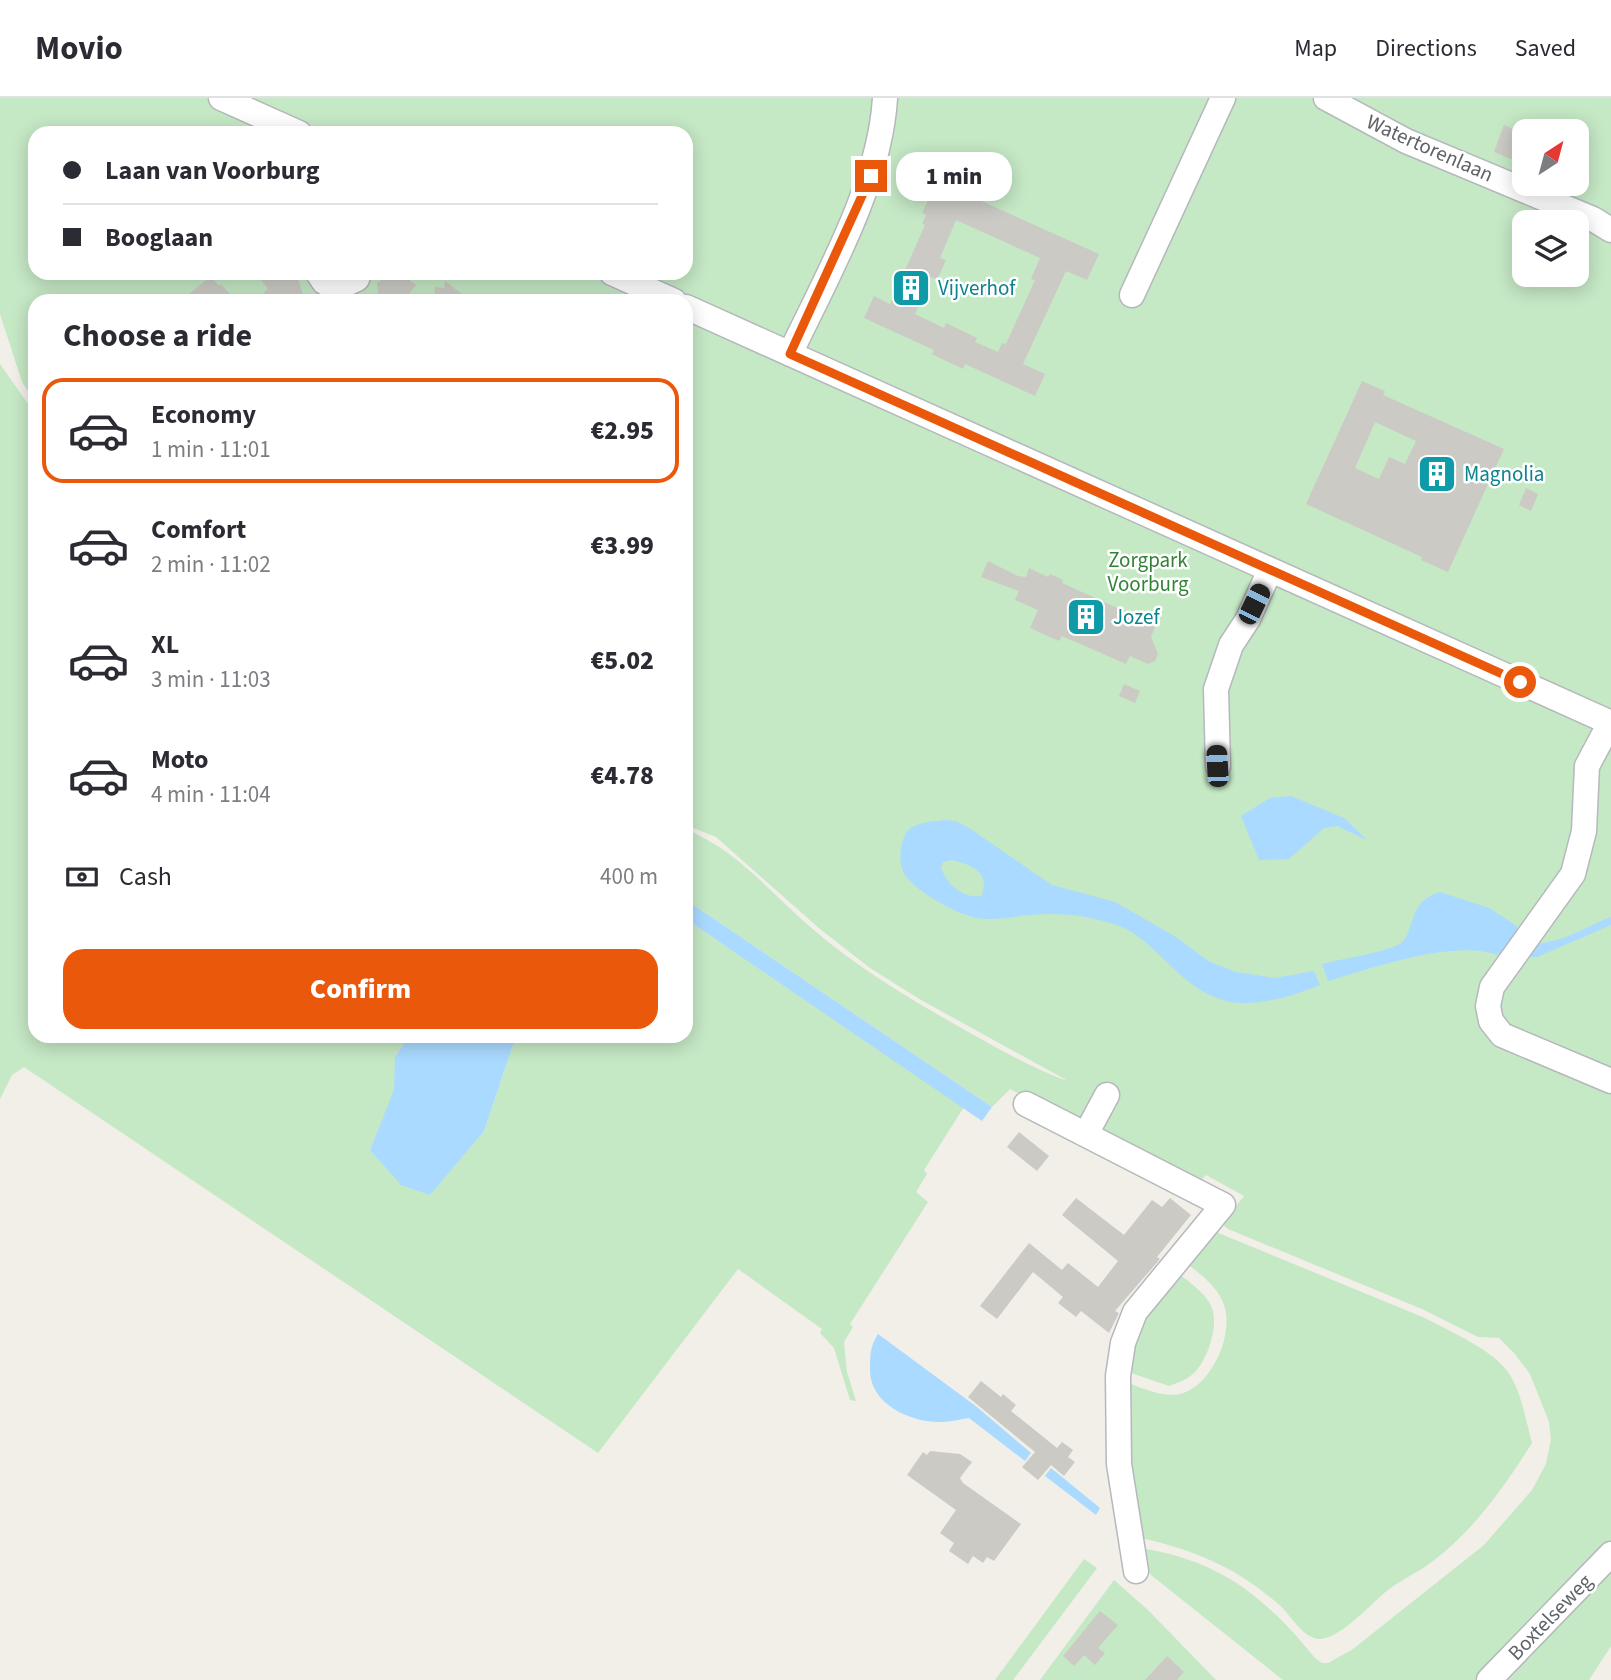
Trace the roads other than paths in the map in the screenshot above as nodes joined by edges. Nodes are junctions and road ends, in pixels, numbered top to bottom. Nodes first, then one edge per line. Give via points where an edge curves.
1 (1223, 98) edge
2 (1326, 98) edge
3 (225, 99) edge
4 (890, 101) edge
5 (284, 126) edge
6 (1611, 230) edge
7 (323, 280) edge
8 (355, 280) edge
9 (628, 280) edge
10 (658, 294) edge
11 (1132, 295) dead end
12 (693, 310) edge
13 (790, 354) junction
14 (1270, 570) junction
15 (1610, 723) edge
16 (1217, 766) dead end
17 (1611, 1081) edge
18 (1107, 1095) dead end
19 (1026, 1104) dead end
20 (1086, 1134) junction
21 (1611, 1554) edge
22 (1136, 1571) dead end
23 (1489, 1680) edge

1 - 11 street
2 - 6 street, Watertorenlaan via 1406,141
3 - 5 street
4 - 13 street via 871,176
7 - 8 street via 335,289
9 - 10 street
12 - 13 street
13 - 14 street
14 - 15 street
14 - 16 street via 1231,645 1216,689
15 - 17 street via 1587,766 1584,831 1573,874 1492,987 1488,1006 1491,1021 1502,1035
18 - 20 street
19 - 20 street
20 - 22 street via 1223,1205 1135,1312 1123,1343 1118,1376 1119,1464
21 - 23 street, Boxtelseweg

